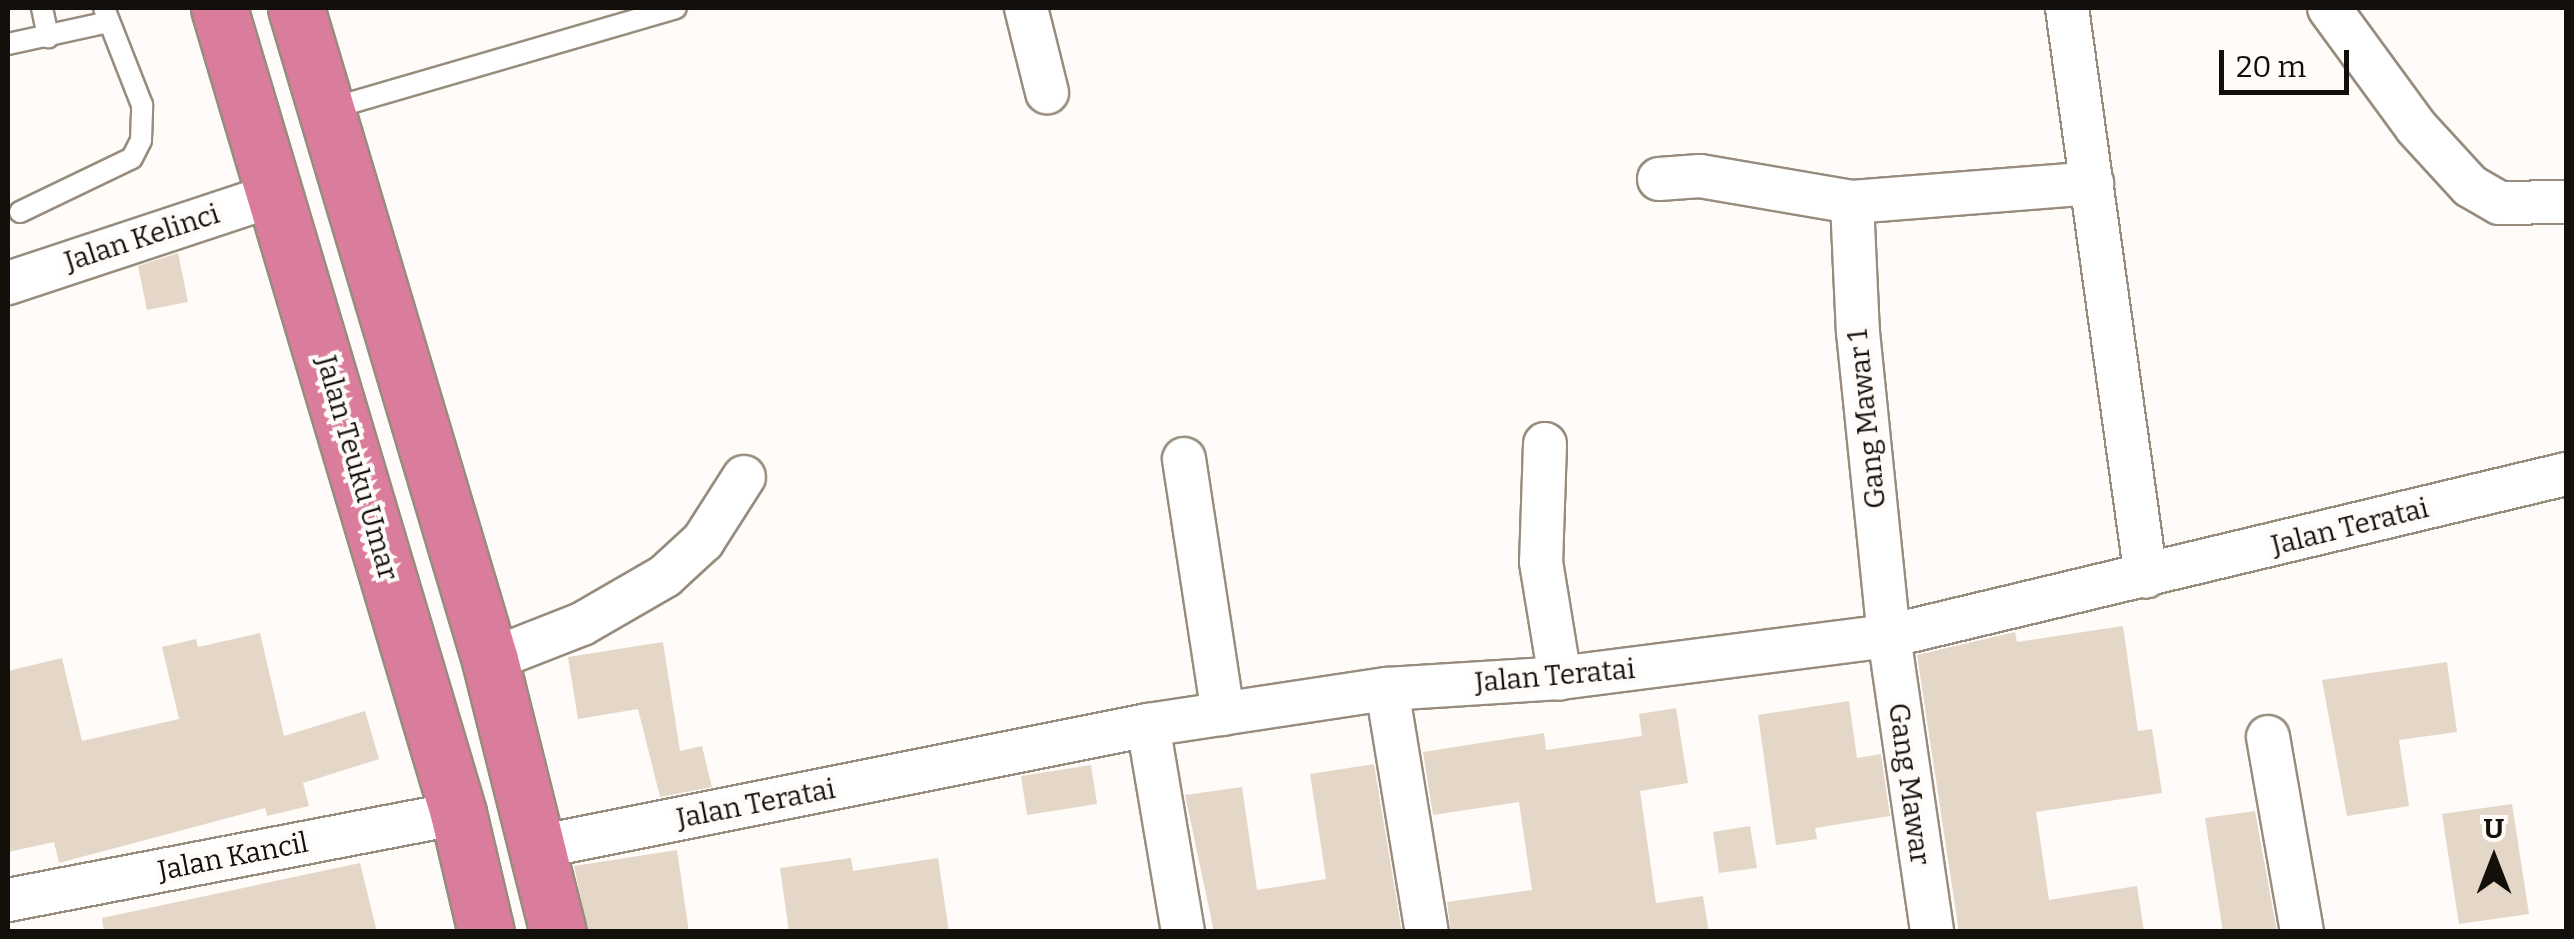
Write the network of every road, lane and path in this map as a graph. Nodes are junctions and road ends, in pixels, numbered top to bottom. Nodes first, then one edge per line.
1 (42, 8) edge
2 (219, 8) edge
3 (296, 8) edge
4 (676, 8) edge
5 (1026, 8) edge
6 (2068, 8) edge
7 (2329, 8) edge
8 (106, 14) edge
9 (48, 38) junction
10 (8, 44) edge
11 (1048, 92) dead end
12 (329, 109) junction
13 (1659, 178) dead end
14 (2092, 183) junction
15 (278, 194) junction
16 (1852, 202) junction
17 (2566, 202) edge
18 (20, 212) dead end
19 (8, 283) edge
20 (1545, 444) dead end
21 (1184, 459) dead end
22 (2566, 474) edge
23 (744, 477) dead end
24 (2146, 577) junction
25 (1889, 636) junction
26 (490, 660) junction
27 (1560, 678) junction
28 (1387, 689) junction
29 (1224, 714) junction
30 (1148, 725) junction
31 (2268, 736) dead end
32 (458, 813) junction
33 (538, 848) junction
34 (8, 900) edge
35 (486, 932) edge
36 (558, 932) edge
37 (1183, 932) edge
38 (1427, 932) edge
39 (1932, 932) edge
40 (2302, 932) edge

1 - 9 lane
2 - 15 highway, Jalan Teuku Umar
3 - 12 highway
4 - 12 lane
5 - 11 street
6 - 14 street
7 - 17 street
8 - 9 lane
8 - 18 lane
9 - 10 lane
12 - 26 highway
13 - 16 street
14 - 16 street
14 - 24 street
15 - 19 street, Jalan Kelinci
15 - 32 highway, Jalan Teuku Umar
16 - 25 street, Gang Mawar 1
20 - 27 street
21 - 29 street
22 - 24 street, Jalan Teratai
23 - 26 street
24 - 25 street, Jalan Teratai
25 - 27 street, Jalan Teratai
25 - 39 street, Gang Mawar
26 - 33 highway
27 - 28 street, Jalan Teratai
28 - 29 street, Jalan Teratai
28 - 38 street
29 - 30 street, Jalan Teratai
30 - 33 street, Jalan Teratai
30 - 37 street
31 - 40 street
32 - 34 street, Jalan Kancil
32 - 35 highway, Jalan Teuku Umar
33 - 36 highway

